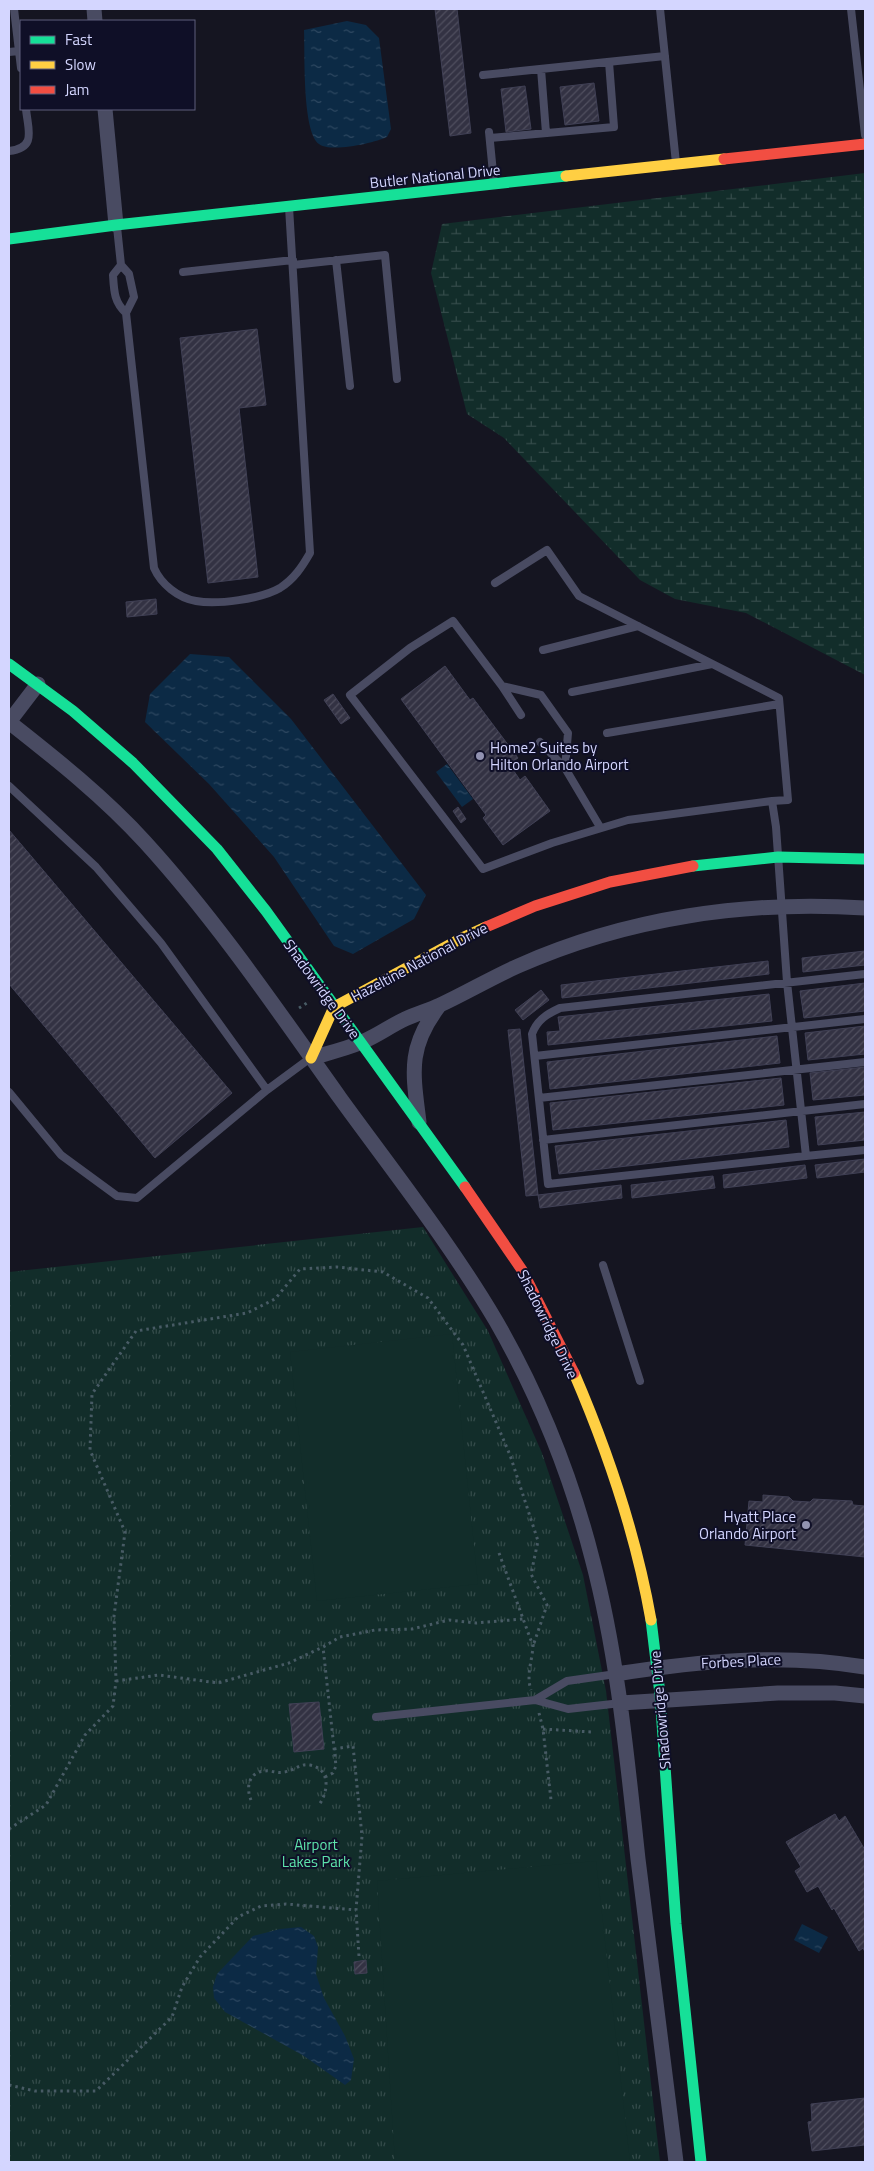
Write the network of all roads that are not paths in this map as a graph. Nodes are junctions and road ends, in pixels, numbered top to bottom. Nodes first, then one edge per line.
1 (14, 9) edge
2 (660, 9) edge
3 (851, 9) edge
4 (865, 50) edge
5 (19, 51) junction
6 (856, 51) junction
7 (9, 52) edge
8 (665, 56) junction
9 (20, 60) edge
10 (608, 62) junction
11 (541, 69) junction
12 (483, 75) dead end
13 (26, 110) edge
14 (105, 110) edge
15 (546, 133) junction
16 (865, 135) edge
17 (865, 144) edge
18 (9, 151) edge
19 (676, 165) junction
20 (494, 185) junction
21 (289, 207) junction
22 (116, 225) junction
23 (9, 239) edge
24 (336, 260) junction
25 (293, 263) junction
26 (121, 265) junction
27 (183, 272) dead end
28 (126, 313) junction
29 (397, 379) dead end
30 (350, 386) dead end
31 (495, 583) dead end
32 (638, 626) junction
33 (543, 650) dead end
34 (9, 664) edge
35 (712, 664) junction
36 (38, 684) junction
37 (502, 686) junction
38 (572, 692) dead end
39 (779, 704) junction
40 (521, 715) dead end
41 (9, 723) edge
42 (606, 733) dead end
43 (540, 742) dead end
44 (565, 768) junction
45 (9, 786) edge
46 (772, 801) junction
47 (600, 827) junction
48 (778, 857) junction
49 (865, 859) edge
50 (782, 906) junction
51 (865, 908) edge
52 (865, 974) edge
53 (787, 982) junction
54 (334, 1006) junction
55 (439, 1006) junction
56 (865, 1019) edge
57 (792, 1027) junction
58 (361, 1043) junction
59 (535, 1056) junction
60 (311, 1058) junction
61 (865, 1062) edge
62 (796, 1070) junction
63 (268, 1090) junction
64 (9, 1092) edge
65 (539, 1098) junction
66 (865, 1104) edge
67 (801, 1111) junction
68 (419, 1124) junction
69 (543, 1140) junction
70 (865, 1150) edge
71 (806, 1156) junction
72 (602, 1265) dead end
73 (640, 1380) dead end
74 (865, 1667) edge
75 (658, 1668) junction
76 (616, 1674) junction
77 (865, 1696) edge
78 (535, 1700) junction
79 (662, 1702) junction
80 (621, 1703) junction
81 (376, 1717) dead end
82 (676, 2162) edge
83 (701, 2162) edge

1 - 5 lane
2 - 8 lane
3 - 6 lane
4 - 6 lane
5 - 7 lane
5 - 9 lane
6 - 16 lane
8 - 10 lane
8 - 19 lane
10 - 11 lane
10 - 15 lane
11 - 12 lane
11 - 15 lane
13 - 18 lane
14 - 22 street
15 - 20 lane
17 - 19 street, Butler National Drive
19 - 20 street, Butler National Drive
20 - 21 street, Butler National Drive
21 - 22 street, Butler National Drive
21 - 25 lane
22 - 23 street, Butler National Drive
22 - 26 lane
24 - 25 lane
24 - 29 lane
24 - 30 lane
25 - 27 lane
25 - 28 lane
26 - 28 lane
26 - 28 lane
31 - 32 lane
32 - 33 lane
32 - 35 lane
34 - 36 street, Shadowridge Drive
35 - 38 lane
35 - 39 lane
36 - 41 street
36 - 54 street, Shadowridge Drive
37 - 40 lane
37 - 44 lane
37 - 47 lane
39 - 42 lane
39 - 46 lane
41 - 60 street
43 - 44 lane
44 - 47 lane
45 - 63 lane
46 - 47 lane
46 - 48 lane
48 - 49 street, Hazeltine National Drive
48 - 50 lane
48 - 54 street, Hazeltine National Drive
50 - 51 street
50 - 53 lane
50 - 55 street
52 - 53 lane
53 - 57 lane
53 - 59 lane
54 - 58 street, Shadowridge Drive
54 - 60 street, Hazeltine National Drive
55 - 58 street
55 - 68 street
56 - 57 lane
57 - 59 lane
57 - 62 lane
58 - 60 street
58 - 68 street, Shadowridge Drive
59 - 65 lane
60 - 63 lane
60 - 76 street
61 - 62 lane
62 - 65 lane
62 - 67 lane
63 - 64 lane
65 - 69 lane
66 - 67 lane
67 - 69 lane
67 - 71 lane
68 - 75 street, Shadowridge Drive
69 - 71 lane
70 - 71 lane
72 - 73 lane
74 - 75 street, Forbes Place
75 - 76 street, Forbes Place
75 - 79 street, Shadowridge Drive
76 - 78 lane
76 - 80 street
77 - 79 street
78 - 80 lane
78 - 81 lane
79 - 80 street
79 - 83 street, Shadowridge Drive
80 - 82 street

